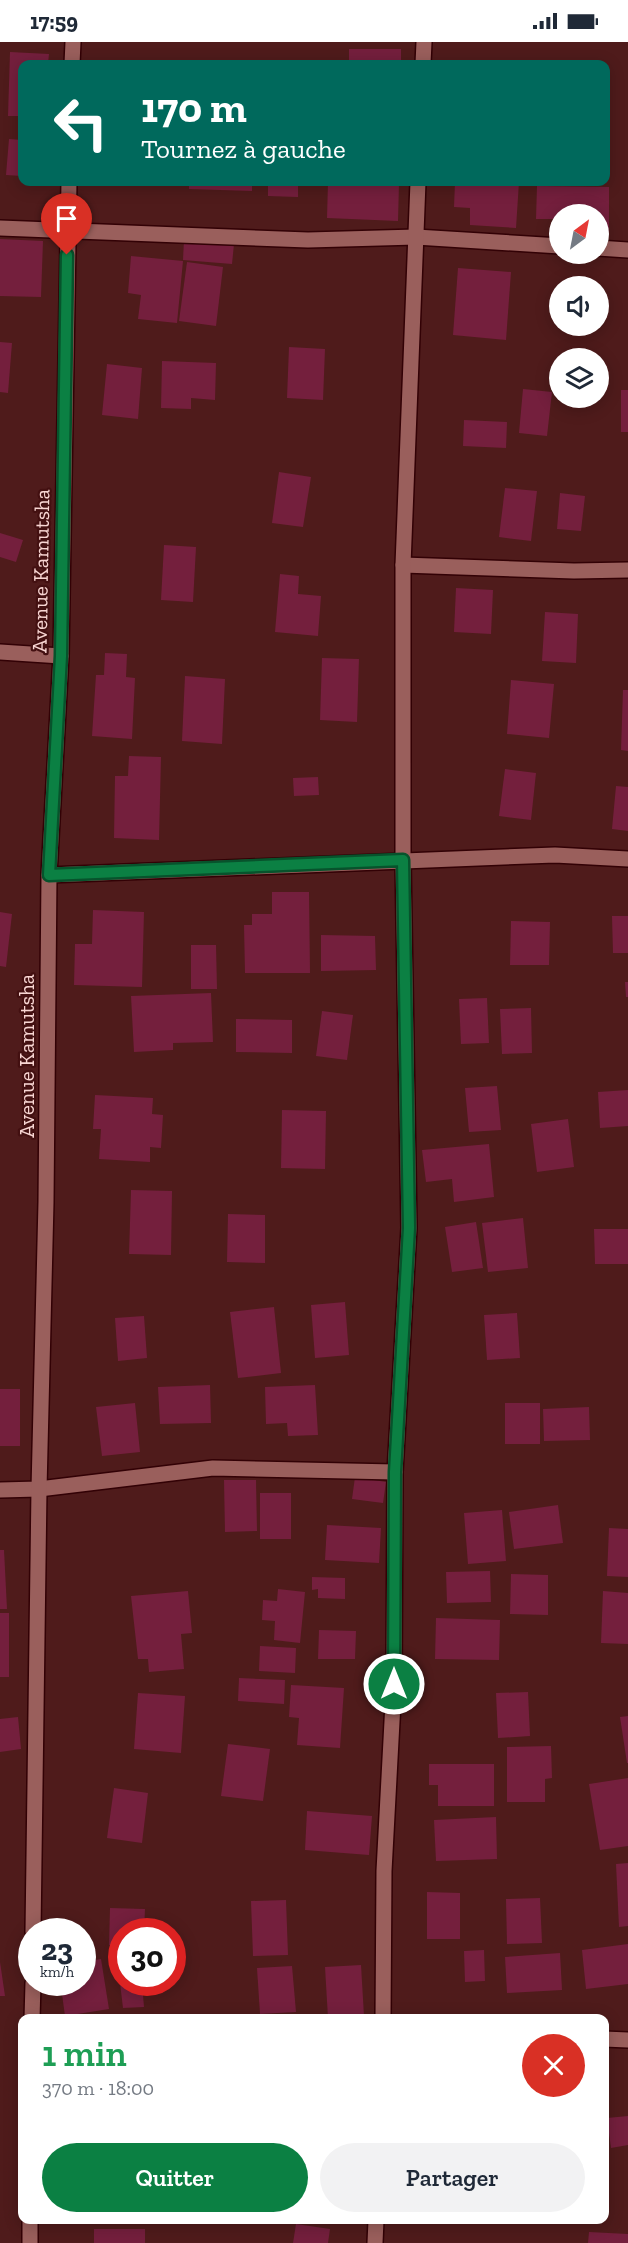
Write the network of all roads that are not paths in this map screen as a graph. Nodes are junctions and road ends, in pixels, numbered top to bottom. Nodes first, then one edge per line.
1 (73, 42) edge
2 (424, 42) edge
3 (72, 60) edge
4 (423, 60) edge
5 (69, 186) edge
6 (418, 186) edge
7 (0, 228) edge
8 (67, 231) junction
9 (416, 237) junction
10 (549, 245) edge
11 (609, 249) edge
12 (628, 250) edge
13 (403, 565) junction
14 (628, 570) edge
15 (0, 652) edge
16 (61, 656) junction
17 (628, 859) edge
18 (403, 860) junction
19 (49, 875) junction
20 (395, 1472) junction
21 (39, 1489) junction
22 (0, 1490) edge
23 (33, 1918) edge
24 (33, 1996) edge
25 (32, 2014) edge
26 (383, 2014) edge
27 (609, 2039) edge
28 (628, 2040) edge
29 (30, 2224) edge
30 (376, 2224) edge
31 (30, 2243) edge
32 (375, 2243) edge

1 - 3 street
2 - 4 street
5 - 8 street, Avenue Kamutsha
6 - 9 street
7 - 8 street
8 - 9 street
8 - 16 street, Avenue Kamutsha
9 - 10 street
9 - 13 street
11 - 12 street
13 - 14 street
13 - 18 street
15 - 16 street
16 - 19 street, Avenue Kamutsha
17 - 18 street
18 - 19 street
18 - 20 street
19 - 21 street, Avenue Kamutsha
20 - 21 street
20 - 26 street
21 - 22 street
21 - 23 street, Avenue Kamutsha
24 - 25 street
27 - 28 street
29 - 31 street
30 - 32 street

